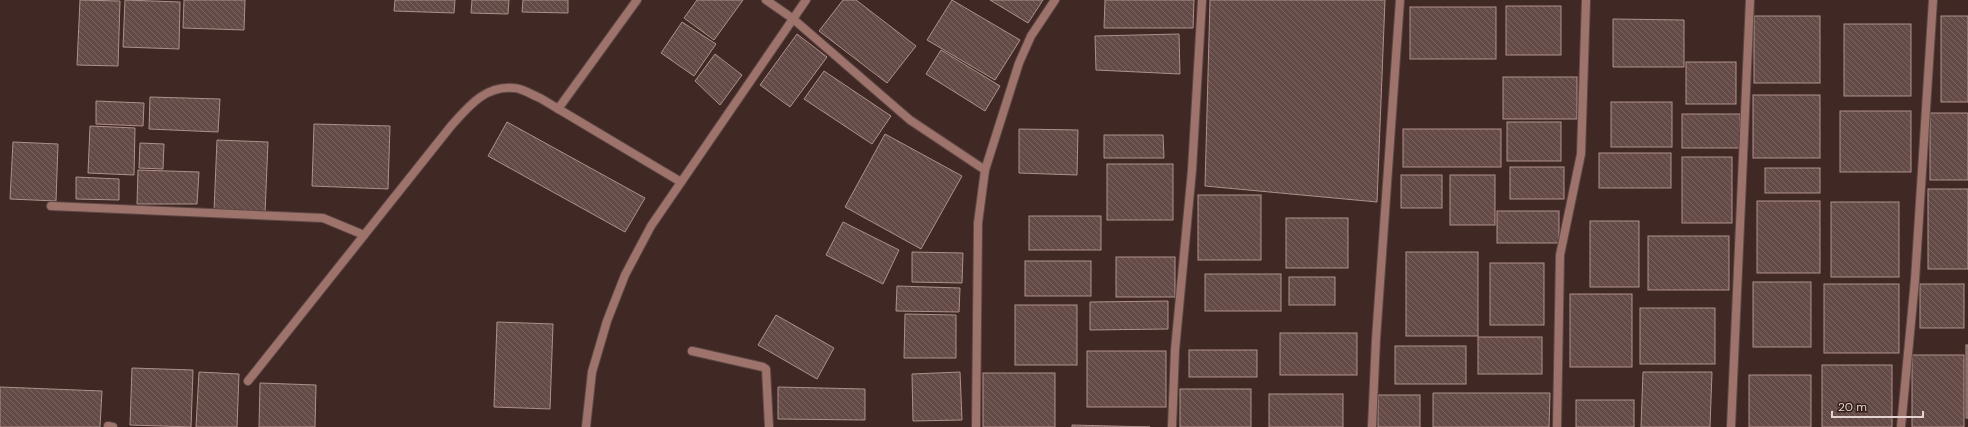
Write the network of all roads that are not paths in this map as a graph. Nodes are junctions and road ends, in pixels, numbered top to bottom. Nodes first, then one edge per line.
1 (637, 0) edge
2 (766, 0) edge
3 (806, 0) edge
4 (1055, 0) edge
5 (1202, 0) edge
6 (1400, 0) edge
7 (1586, 0) edge
8 (1750, 0) edge
9 (1933, 0) edge
10 (792, 18) junction
11 (558, 109) junction
12 (985, 170) junction
13 (681, 182) junction
14 (50, 206) dead end
15 (364, 235) junction
16 (692, 352) dead end
17 (248, 381) dead end
18 (586, 427) edge
19 (769, 427) edge
20 (976, 427) edge
21 (1172, 427) edge
22 (1372, 427) edge
23 (1557, 427) edge
24 (1731, 427) edge
25 (1902, 427) edge

1 - 11 street
2 - 10 street
3 - 10 street
4 - 12 street
5 - 21 street
6 - 22 street
7 - 23 street
8 - 24 street
9 - 25 street
10 - 12 street
10 - 13 street
11 - 13 street
11 - 15 street
12 - 20 street
13 - 18 street
14 - 15 street
15 - 17 street
16 - 19 street

